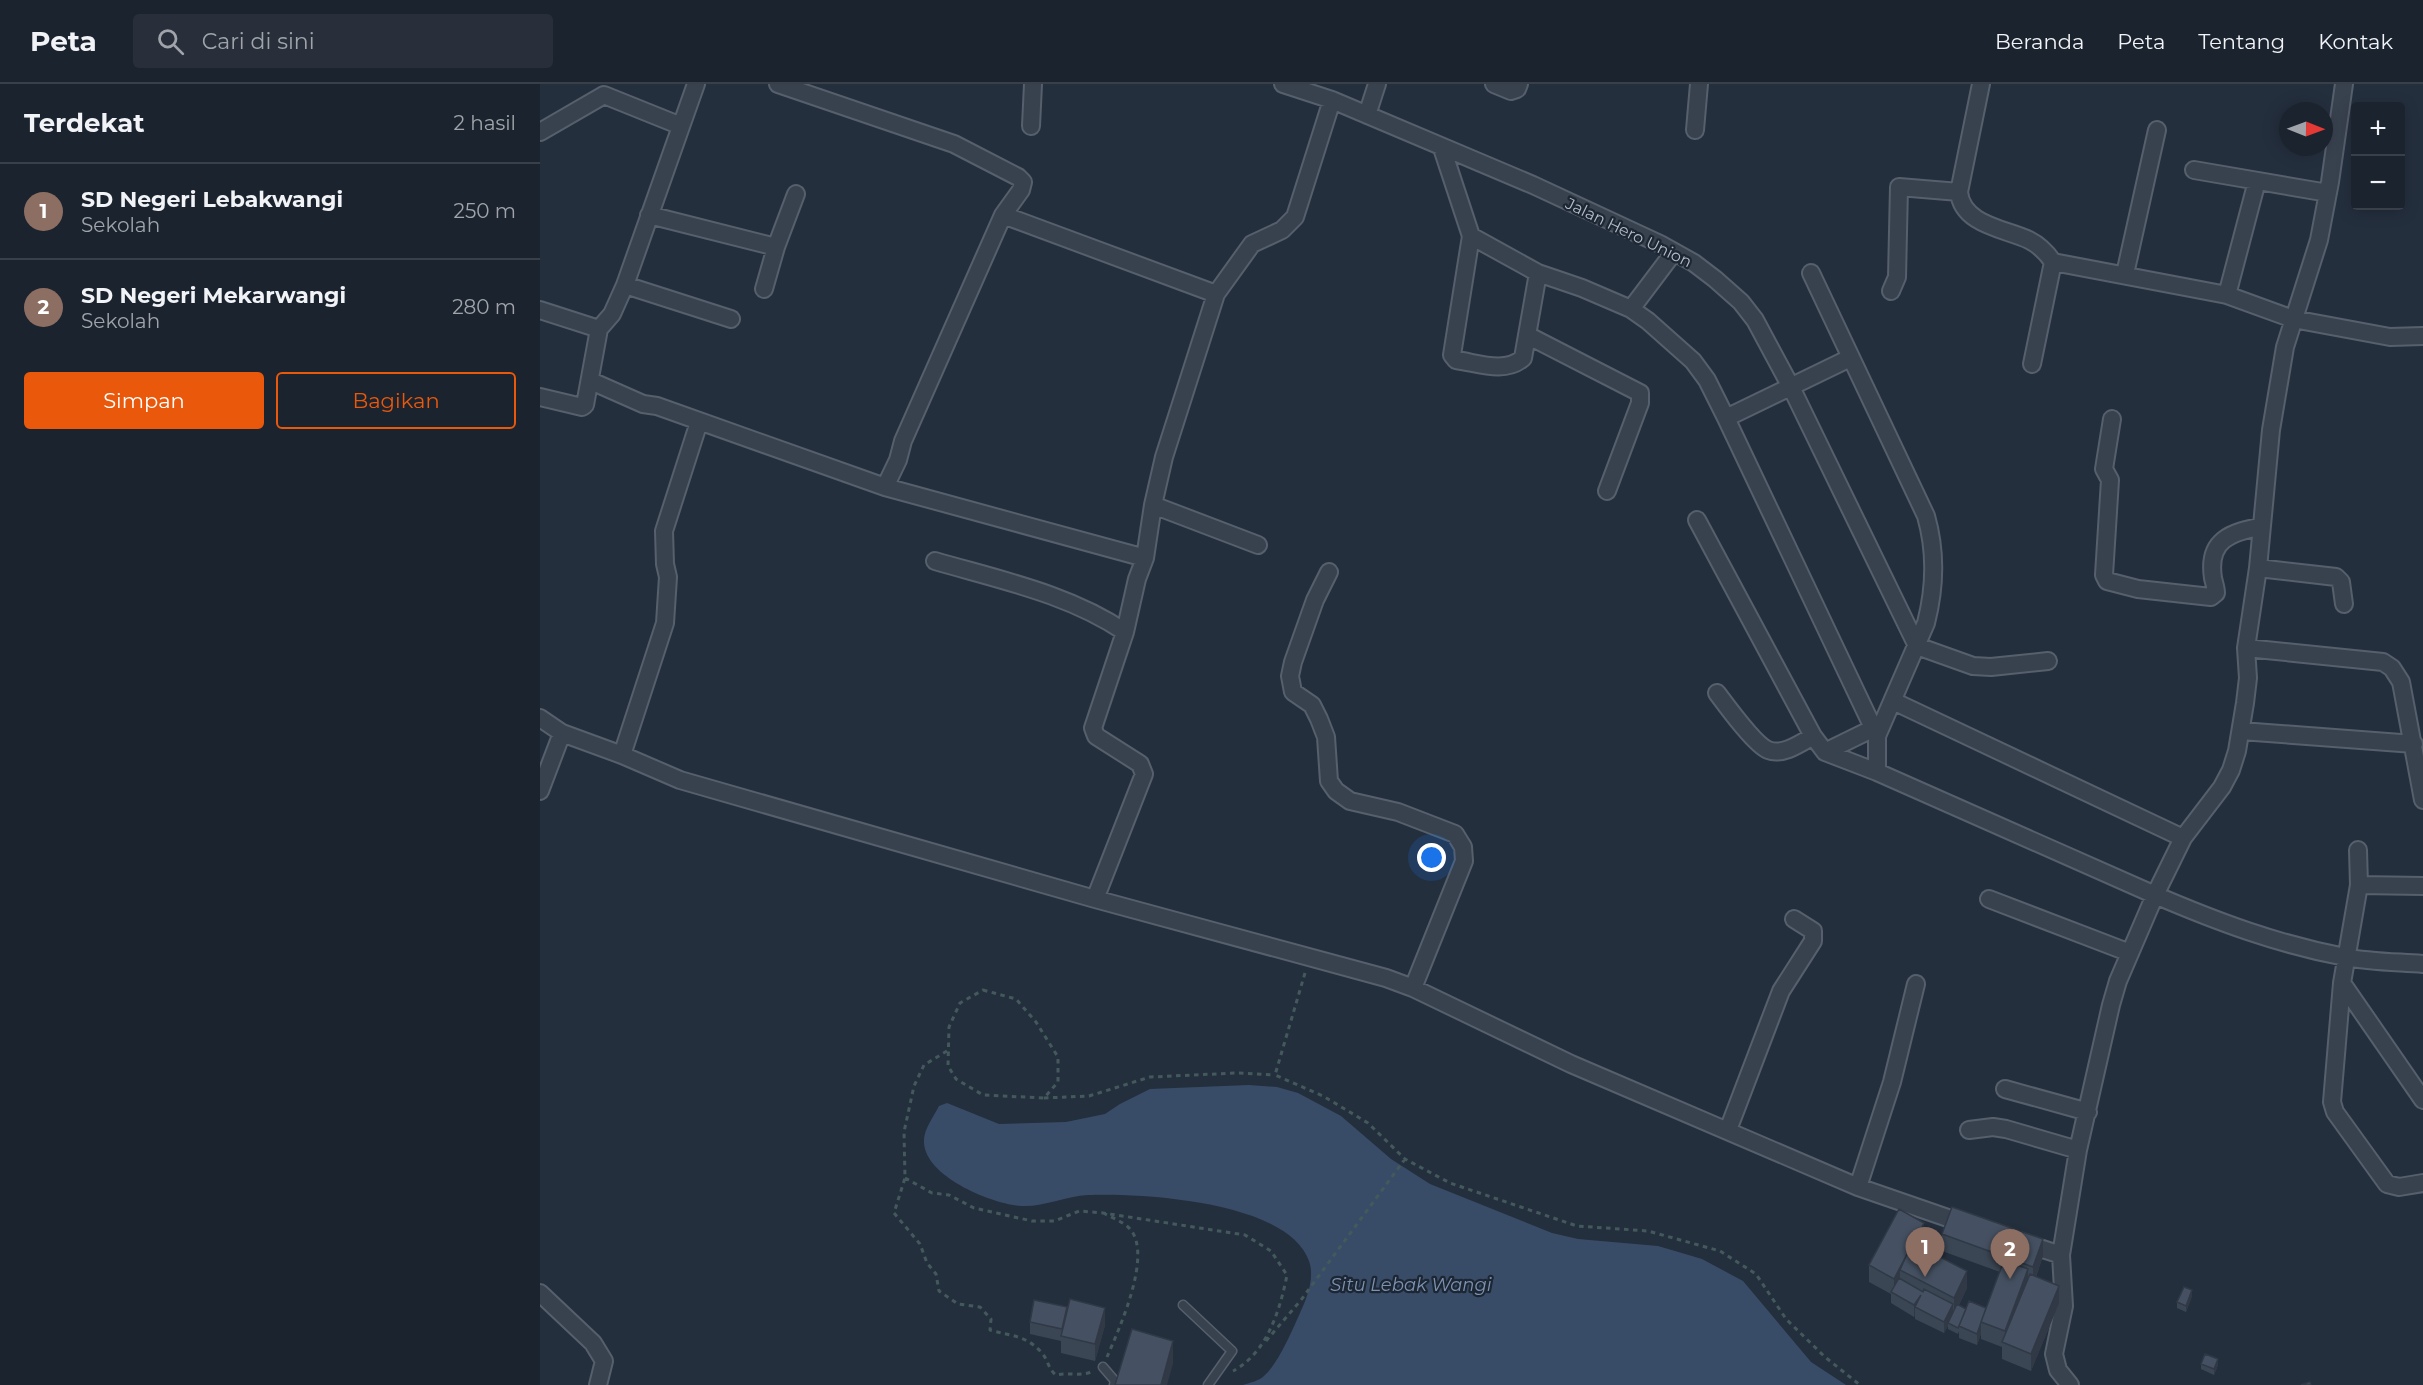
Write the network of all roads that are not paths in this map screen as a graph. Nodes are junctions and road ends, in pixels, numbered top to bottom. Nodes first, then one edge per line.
1 (696, 84) edge
2 (778, 84) edge
3 (1033, 84) edge
4 (1283, 84) edge
5 (1377, 84) edge
6 (1494, 84) edge
7 (1519, 84) edge
8 (1699, 84) edge
9 (1981, 84) edge
10 (2344, 84) edge
11 (1332, 99) junction
12 (1367, 115) junction
13 (681, 126) junction
14 (1031, 126) dead end
15 (1695, 130) dead end
16 (2157, 130) dead end
17 (540, 132) edge
18 (1442, 148) junction
19 (2194, 170) dead end
20 (2257, 182) junction
21 (1959, 192) junction
22 (2328, 193) junction
23 (796, 194) dead end
24 (649, 215) junction
25 (1003, 215) junction
26 (1470, 236) junction
27 (777, 247) junction
28 (1674, 252) junction
29 (2053, 262) junction
30 (1538, 273) junction
31 (1811, 273) dead end
32 (2125, 274) junction
33 (625, 285) junction
34 (764, 289) dead end
35 (1891, 291) dead end
36 (1216, 294) junction
37 (2227, 296) junction
38 (1631, 309) junction
39 (540, 310) edge
40 (731, 319) dead end
41 (2293, 319) junction
42 (599, 329) junction
43 (1527, 335) junction
44 (2423, 336) edge
45 (1850, 358) junction
46 (2032, 364) dead end
47 (591, 381) junction
48 (1791, 387) junction
49 (540, 397) edge
50 (1726, 418) junction
51 (2112, 419) dead end
52 (699, 422) junction
53 (885, 487) junction
54 (1607, 491) dead end
55 (1153, 505) junction
56 (1696, 520) dead end
57 (2262, 526) junction
58 (1258, 545) dead end
59 (1145, 558) junction
60 (935, 561) dead end
61 (2258, 568) junction
62 (1329, 572) dead end
63 (2344, 604) dead end
64 (1125, 632) junction
65 (1917, 646) junction
66 (2246, 648) junction
67 (2048, 661) dead end
68 (1717, 693) dead end
69 (1893, 700) junction
70 (540, 718) edge
71 (2241, 731) junction
72 (1876, 732) junction
73 (562, 733) junction
74 (1813, 736) junction
75 (2414, 744) junction
76 (1825, 752) junction
77 (622, 755) junction
78 (1877, 772) junction
79 (540, 791) edge
80 (2423, 800) edge
81 (2183, 838) junction
82 (2358, 850) dead end
83 (2359, 885) junction
84 (2423, 886) edge
85 (2155, 895) junction
86 (1989, 898) dead end
87 (1095, 899) junction
88 (1794, 919) dead end
89 (2130, 953) junction
90 (2346, 957) junction
91 (2423, 964) edge
92 (2342, 983) junction
93 (1916, 984) dead end
94 (1413, 988) junction
95 (2005, 1089) dead end
96 (2423, 1100) edge
97 (2088, 1112) junction
98 (1728, 1130) junction
99 (1969, 1130) dead end
100 (2078, 1150) junction
101 (2423, 1183) edge
102 (1858, 1186) junction
103 (1988, 1232) edge
104 (2009, 1238) edge
105 (2061, 1255) junction
106 (540, 1293) edge
107 (1183, 1305) dead end
108 (1103, 1366) road end
109 (598, 1385) edge
110 (1114, 1385) edge
111 (1208, 1385) edge
112 (2070, 1385) edge

1 - 13 street
2 - 25 street
3 - 14 street
4 - 11 street, Jalan Hero Union
5 - 12 street
6 - 7 street
8 - 15 street
9 - 21 street
10 - 22 street
11 - 12 street, Jalan Hero Union
11 - 36 street
12 - 18 street, Jalan Hero Union
13 - 17 street
13 - 24 street
16 - 32 street
18 - 26 street
18 - 28 street, Jalan Hero Union
19 - 20 street
20 - 22 street
20 - 37 street
21 - 29 street
21 - 35 street
22 - 41 street
23 - 27 street
24 - 27 street
24 - 33 street
25 - 36 street
25 - 53 street
26 - 30 street
26 - 43 street
27 - 34 street
28 - 38 street
28 - 48 street, Jalan Hero Union
29 - 32 street
29 - 46 street
30 - 38 street
30 - 43 street
31 - 45 street
32 - 37 street
33 - 40 street
33 - 42 street
36 - 55 street
37 - 41 street
38 - 50 street
39 - 42 street
41 - 44 street
41 - 57 street
42 - 47 street
43 - 54 street
45 - 48 street
45 - 65 street
47 - 49 street
47 - 52 street
48 - 50 street
48 - 65 street, Jalan Hero Union
50 - 72 street
51 - 57 street
52 - 53 street
52 - 77 street
53 - 59 street
55 - 58 street
55 - 59 street
56 - 74 street
57 - 61 street
59 - 64 street
60 - 64 street
61 - 63 street
61 - 66 street
62 - 94 street
64 - 87 street
65 - 67 street
65 - 69 street
66 - 71 street
66 - 75 street
68 - 74 street
69 - 72 street
69 - 81 street
70 - 73 street
71 - 75 street
71 - 81 street
72 - 76 street
72 - 78 street
73 - 77 street
73 - 79 street
74 - 76 street
75 - 80 street
76 - 78 street
77 - 87 street
78 - 85 street
81 - 85 street
82 - 83 street
83 - 84 street
83 - 90 street
85 - 89 street
85 - 90 street
86 - 89 street
87 - 94 street
88 - 98 street
89 - 97 street
90 - 91 street
90 - 92 street
92 - 96 street
92 - 101 street
93 - 102 street
94 - 98 street
95 - 97 street
97 - 100 street
98 - 102 street
99 - 100 street
100 - 105 street
102 - 103 street
104 - 105 street
105 - 112 street
106 - 109 street
107 - 111 lane
108 - 110 lane

